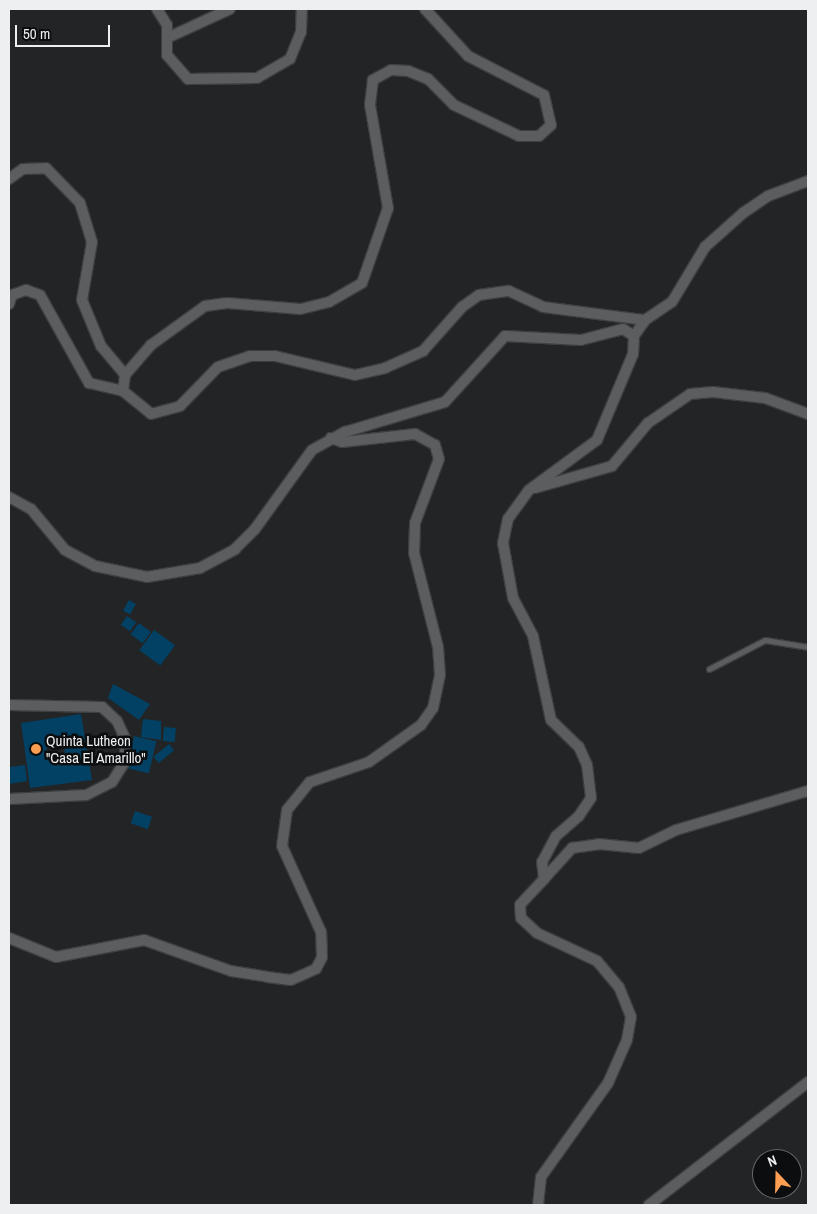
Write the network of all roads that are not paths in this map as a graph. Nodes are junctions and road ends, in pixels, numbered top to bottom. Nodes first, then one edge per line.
1 (157, 9) edge
2 (230, 9) edge
3 (302, 9) edge
4 (425, 9) edge
5 (167, 38) junction
6 (9, 178) edge
7 (808, 181) edge
8 (9, 304) edge
9 (645, 320) junction
10 (634, 336) junction
11 (124, 375) junction
12 (123, 391) junction
13 (808, 414) edge
14 (331, 438) junction
15 (529, 490) junction
16 (9, 497) edge
17 (808, 647) edge
18 (709, 669) dead end
19 (9, 705) edge
20 (808, 791) edge
21 (9, 799) edge
22 (544, 878) junction
23 (9, 938) edge
24 (808, 1082) edge
25 (538, 1205) edge
26 (649, 1205) edge

1 - 5 street
2 - 5 street
3 - 5 street
4 - 11 street
6 - 11 street
7 - 9 street
8 - 12 street
9 - 10 street
9 - 12 street
10 - 14 street
10 - 15 street
11 - 12 street
13 - 15 street
14 - 16 street
14 - 23 street
15 - 22 street
17 - 18 lane
19 - 21 street
20 - 22 street
22 - 25 street
24 - 26 street

